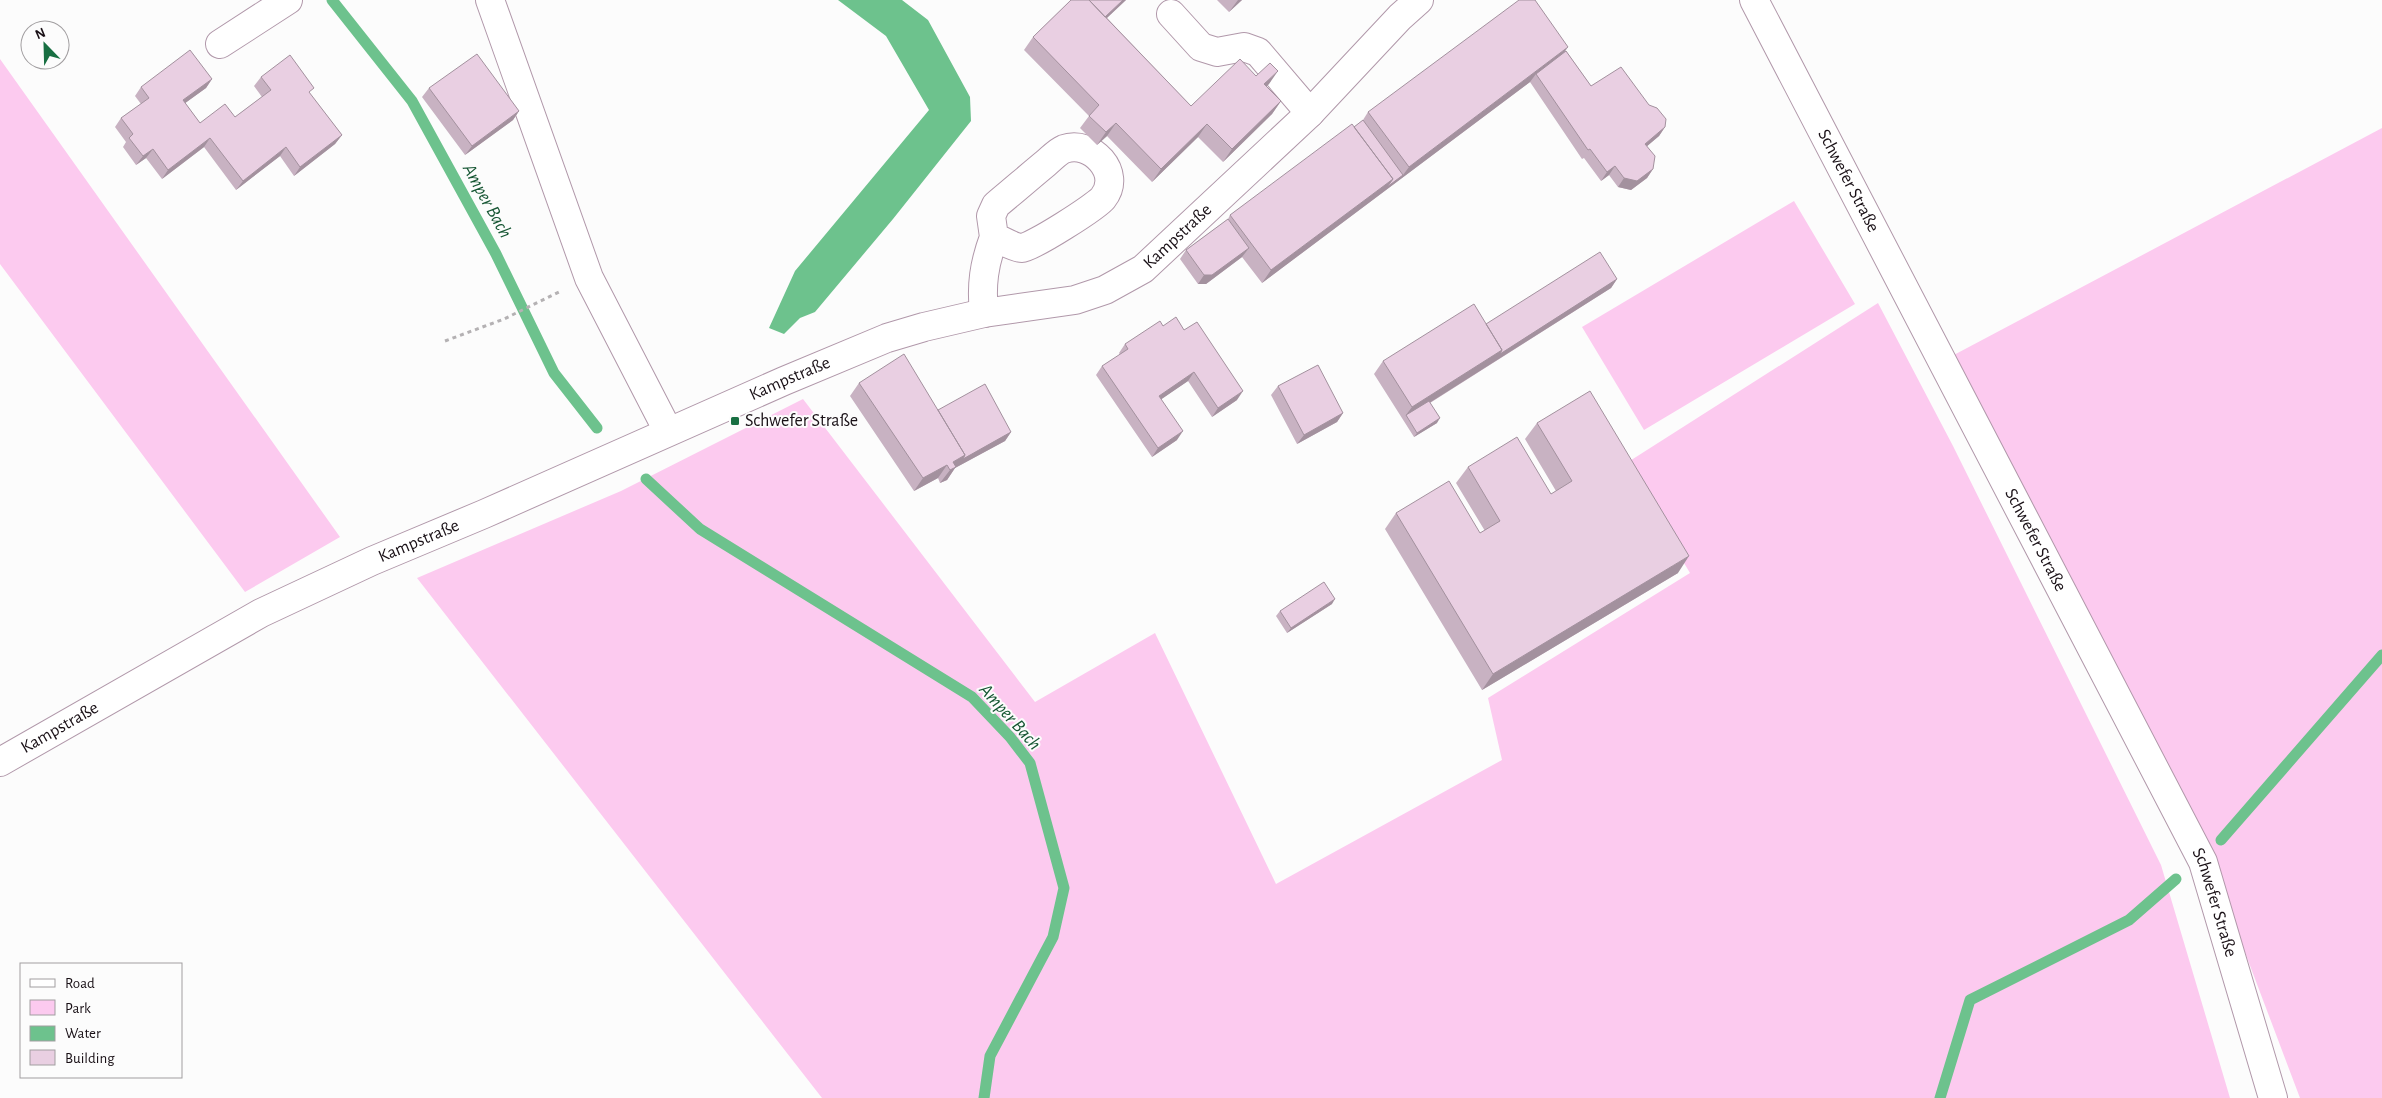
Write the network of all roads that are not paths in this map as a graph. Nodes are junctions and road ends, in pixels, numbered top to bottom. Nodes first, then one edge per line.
1 (288, 0) edge
2 (490, 0) edge
3 (1420, 0) edge
4 (1754, 0) edge
5 (1171, 14) dead end
6 (220, 44) dead end
7 (1310, 113) junction
8 (994, 237) dead end
9 (984, 313) junction
10 (668, 432) junction
11 (0, 762) edge
12 (2273, 1098) edge

1 - 6 street
2 - 10 street
3 - 7 street, Kampstraße
4 - 12 street, Schwefer Straße
5 - 7 street
7 - 9 street, Kampstraße
8 - 9 street
9 - 10 street, Kampstraße
10 - 11 street, Kampstraße

